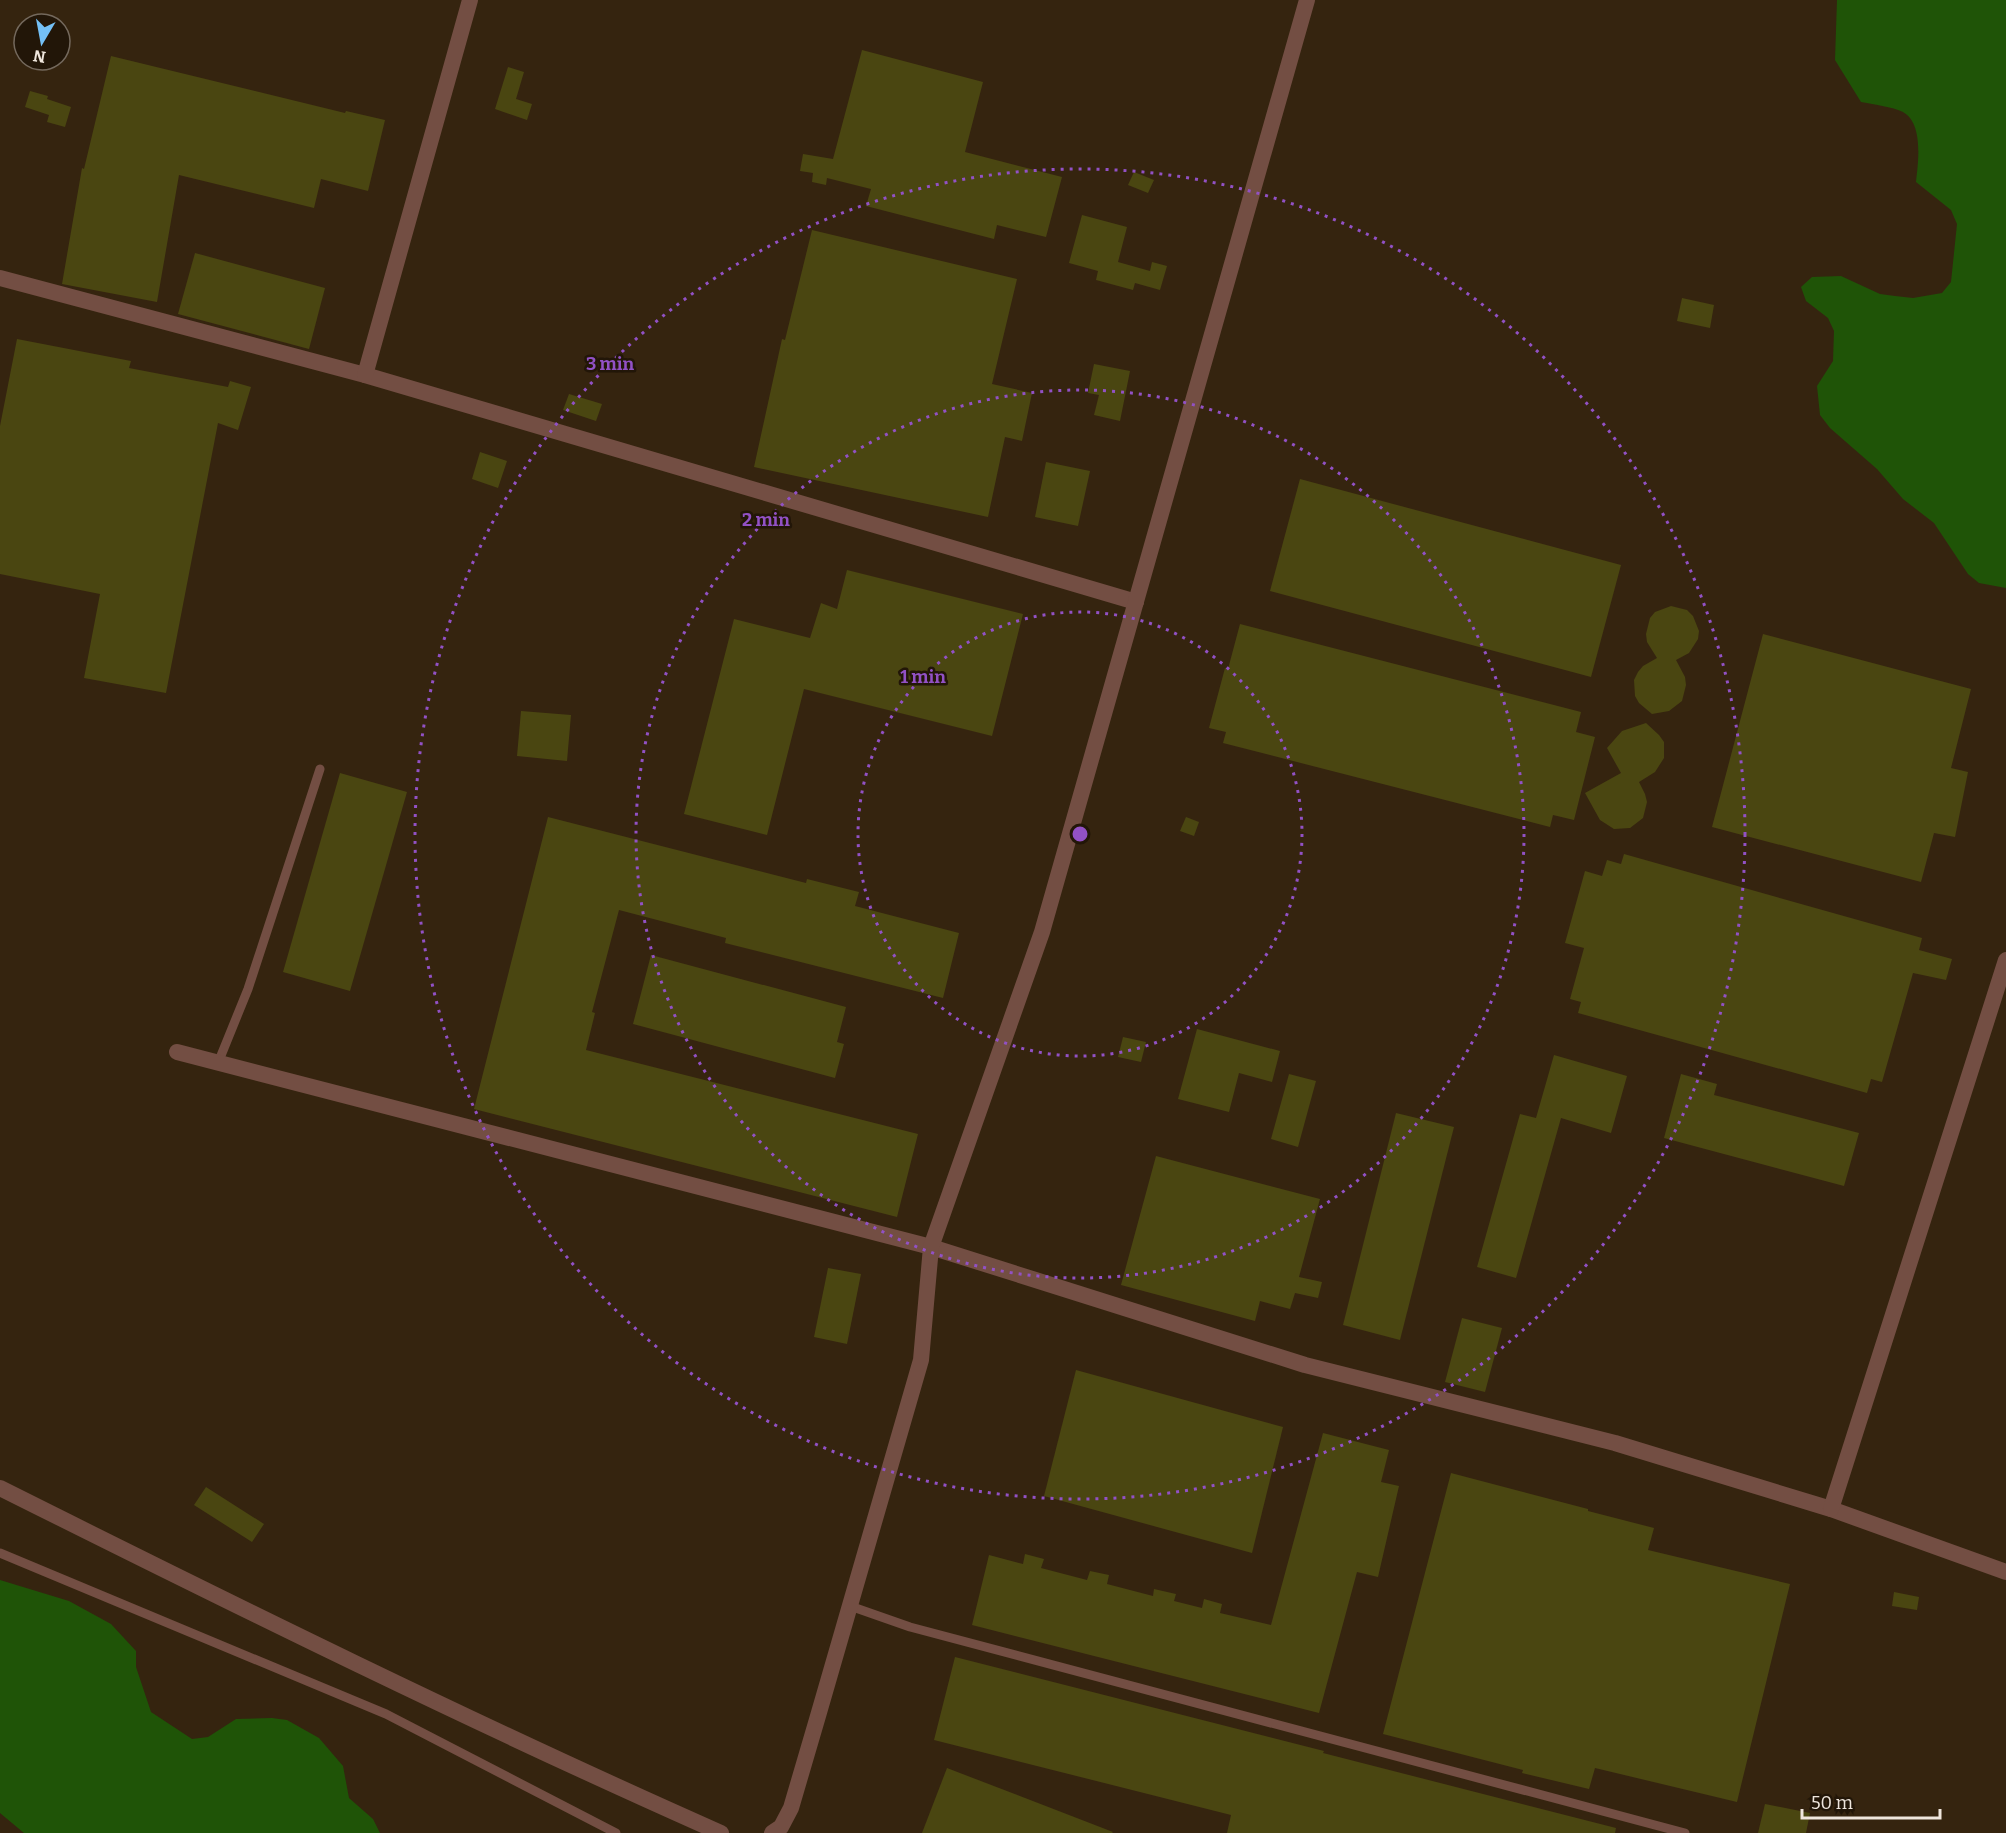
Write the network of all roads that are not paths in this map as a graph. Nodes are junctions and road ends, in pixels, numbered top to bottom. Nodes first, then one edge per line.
1 (470, 0) edge
2 (1307, 0) edge
3 (0, 278) edge
4 (365, 375) junction
5 (1136, 602) junction
6 (320, 769) dead end
7 (2006, 960) edge
8 (177, 1052) dead end
9 (218, 1063) junction
10 (931, 1247) junction
11 (0, 1488) edge
12 (1831, 1509) junction
13 (0, 1553) edge
14 (2006, 1572) edge
15 (850, 1606) junction
16 (616, 1833) edge
17 (721, 1833) edge
18 (772, 1833) edge
19 (1685, 1833) edge

1 - 4 street
2 - 5 street
3 - 4 street
4 - 5 street
5 - 10 street
6 - 9 lane
7 - 12 street
8 - 9 street
9 - 10 street
10 - 12 street
10 - 15 street
11 - 17 street
12 - 14 street
13 - 16 lane
15 - 18 street
15 - 19 lane

